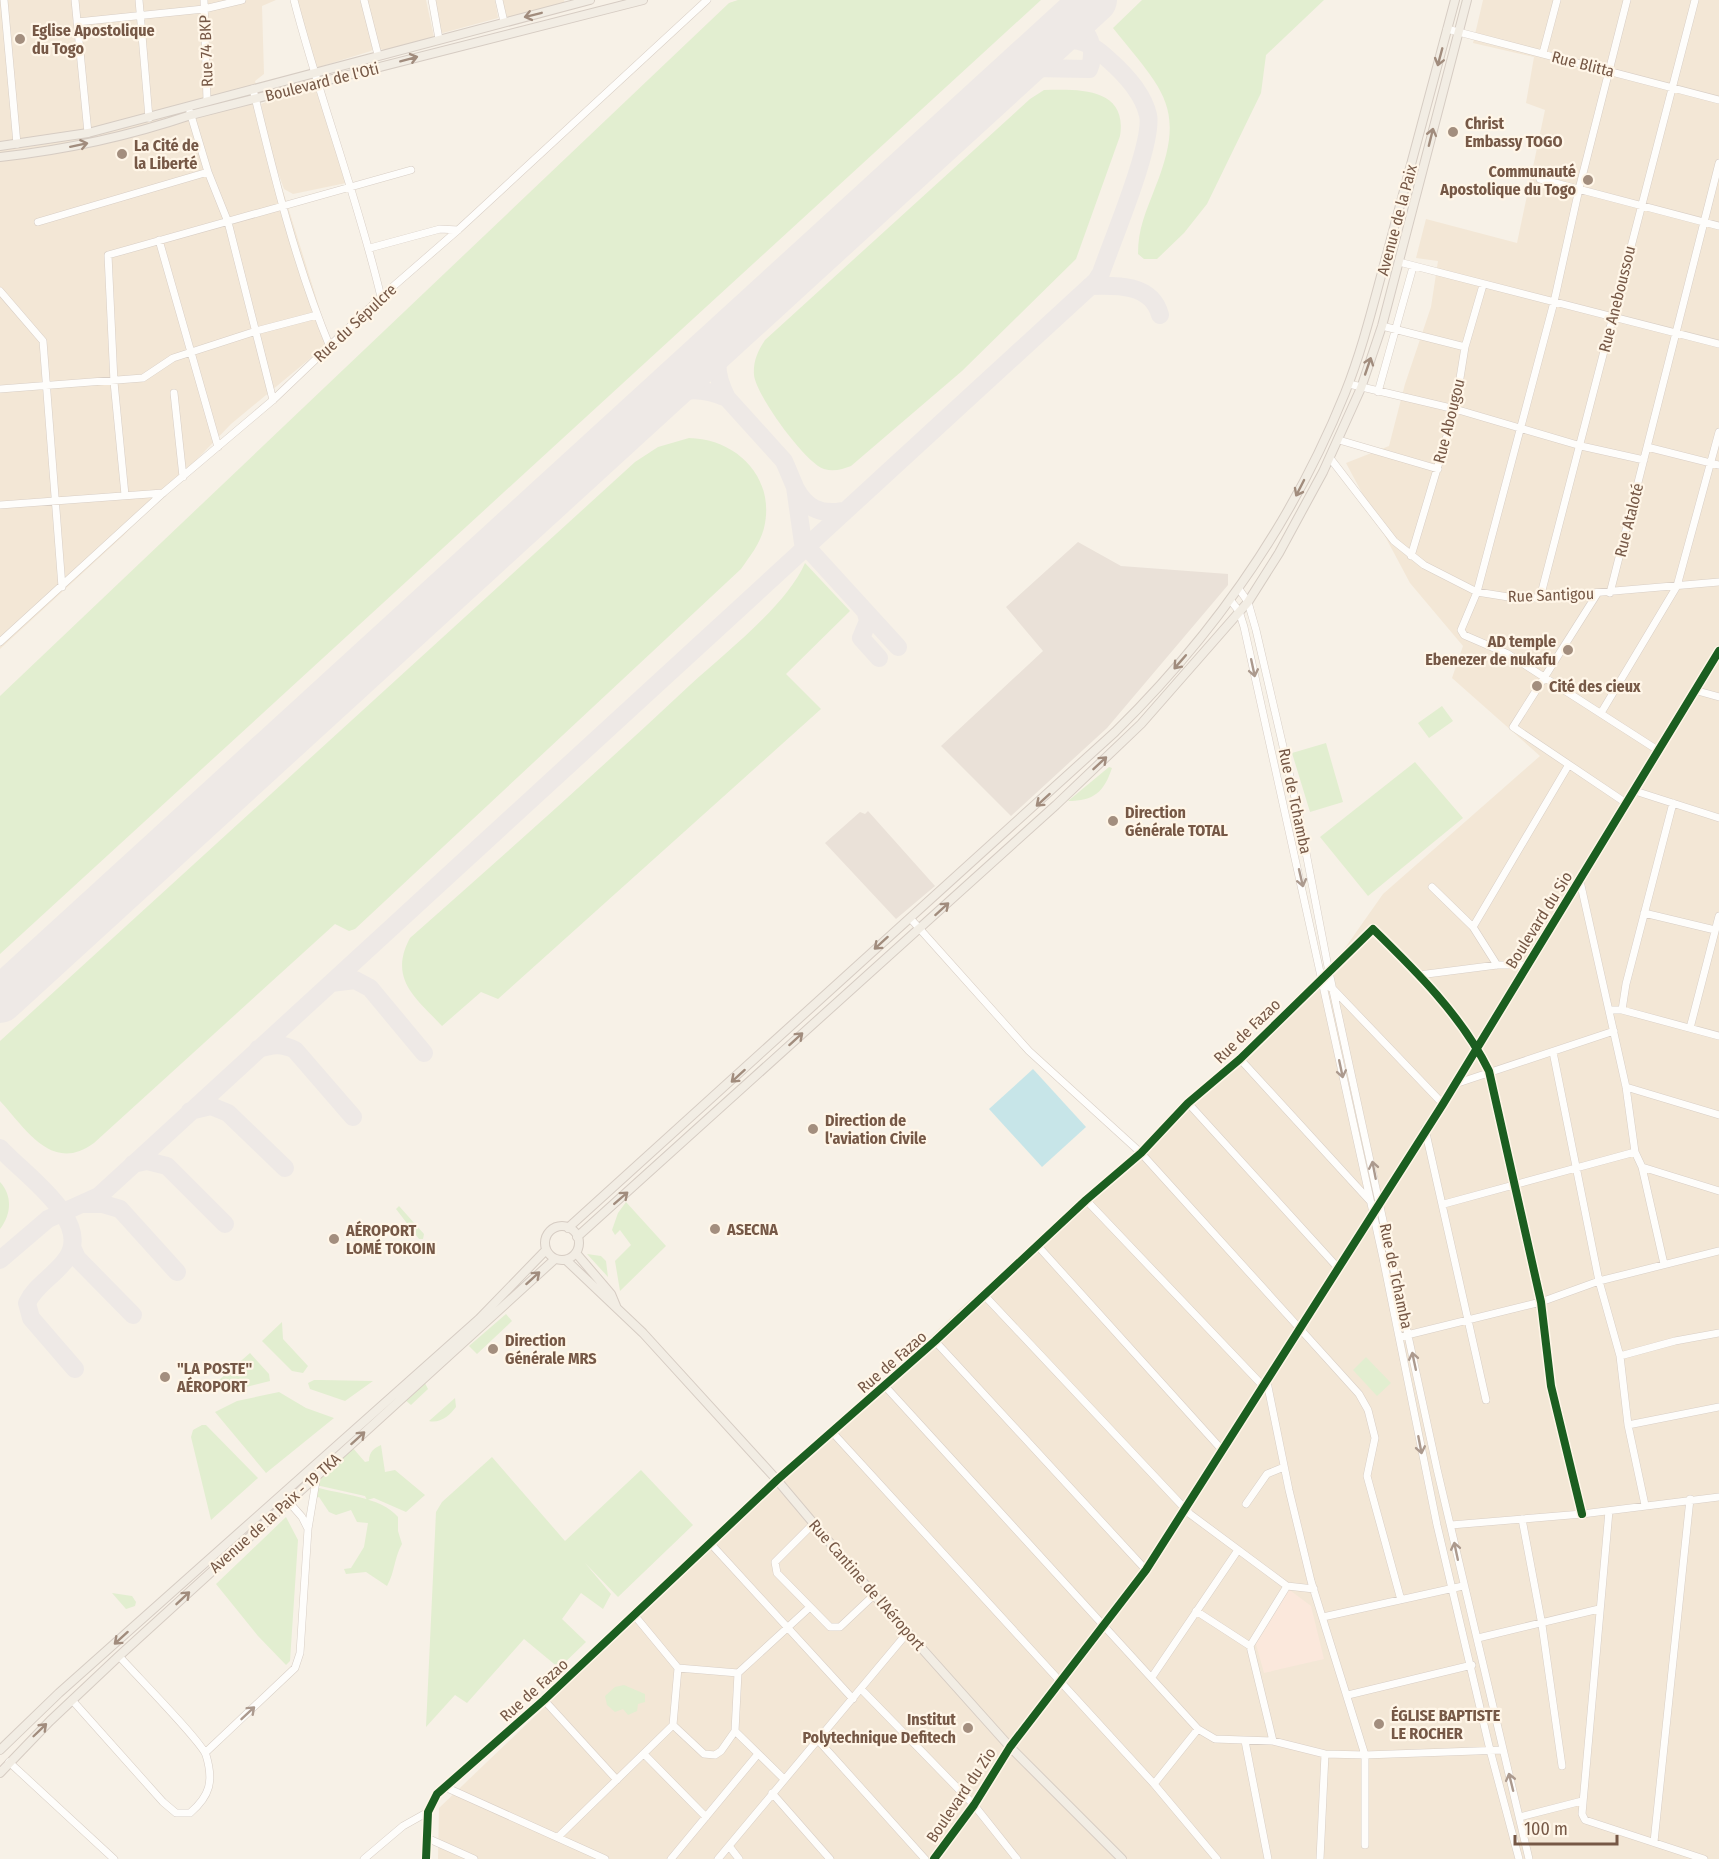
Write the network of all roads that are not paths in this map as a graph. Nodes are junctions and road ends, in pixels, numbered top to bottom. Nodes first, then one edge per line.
1 (4, 0) edge
2 (75, 0) edge
3 (139, 0) edge
4 (204, 0) edge
5 (242, 0) edge
6 (294, 0) edge
7 (364, 0) edge
8 (432, 0) edge
9 (499, 0) edge
10 (590, 0) edge
11 (643, 0) edge
12 (707, 0) edge
13 (1455, 0) edge
14 (1467, 0) edge
15 (1557, 0) edge
16 (1627, 0) edge
17 (1695, 0) edge
18 (566, 3) edge
19 (204, 9) junction
20 (140, 16) junction
21 (76, 22) junction
22 (504, 22) junction
23 (1447, 29) junction
24 (1458, 32) junction
25 (439, 39) junction
26 (1543, 53) junction
27 (378, 55) junction
28 (1609, 70) junction
29 (313, 73) junction
30 (316, 84) junction
31 (1673, 87) junction
32 (253, 89) junction
33 (255, 99) junction
34 (1719, 100) edge
35 (207, 101) junction
36 (190, 111) junction
37 (150, 118) junction
38 (88, 133) junction
39 (56, 139) junction
40 (16, 144) junction
41 (0, 146) edge
42 (58, 149) junction
43 (0, 157) edge
44 (1719, 163) edge
45 (411, 170) dead end
46 (208, 172) junction
47 (1540, 179) dead end
48 (351, 185) junction
49 (1579, 189) junction
50 (1641, 204) junction
51 (283, 206) junction
52 (38, 222) dead end
53 (228, 222) junction
54 (1704, 223) junction
55 (1719, 226) edge
56 (458, 230) junction
57 (159, 240) junction
58 (370, 248) junction
59 (1399, 262) junction
60 (1413, 267) junction
61 (1483, 285) junction
62 (0, 291) edge
63 (381, 297) junction
64 (1554, 302) junction
65 (317, 315) junction
66 (1612, 316) junction
67 (1382, 326) junction
68 (1397, 330) junction
69 (256, 331) junction
70 (1677, 334) junction
71 (1719, 344) edge
72 (330, 347) junction
73 (1466, 347) junction
74 (189, 352) junction
75 (114, 382) junction
76 (1348, 384) junction
77 (46, 386) junction
78 (1360, 388) junction
79 (0, 389) edge
80 (1378, 392) junction
81 (174, 393) dead end
82 (273, 400) junction
83 (1455, 408) junction
84 (1519, 426) junction
85 (1719, 432) edge
86 (1339, 440) junction
87 (1581, 446) junction
88 (218, 447) junction
89 (1647, 447) junction
90 (1330, 459) junction
91 (1644, 460) junction
92 (1711, 463) junction
93 (1719, 465) edge
94 (1438, 469) junction
95 (183, 477) junction
96 (164, 493) junction
97 (125, 495) junction
98 (55, 501) junction
99 (0, 506) edge
100 (1412, 556) junction
101 (1719, 582) edge
102 (1677, 586) junction
103 (62, 587) junction
104 (1239, 589) junction
105 (1477, 592) junction
106 (1610, 593) junction
107 (1597, 594) junction
108 (1540, 598) junction
109 (1231, 601) junction
110 (1248, 602) junction
111 (1239, 611) junction
112 (0, 642) edge
113 (1719, 651) edge
114 (1546, 678) junction
115 (1694, 690) junction
116 (1719, 697) edge
117 (1601, 713) junction
118 (1659, 751) junction
119 (1568, 766) junction
120 (1635, 791) junction
121 (1626, 803) junction
122 (1673, 803) junction
123 (1719, 818) edge
124 (1580, 881) junction
125 (1432, 887) dead end
126 (1644, 913) junction
127 (1719, 916) edge
128 (910, 918) junction
129 (1473, 927) junction
130 (921, 928) junction
131 (1715, 930) junction
132 (1497, 965) junction
133 (1526, 965) junction
134 (1329, 972) junction
135 (1419, 975) junction
136 (1321, 981) junction
137 (1334, 990) junction
138 (1609, 1010) junction
139 (1622, 1010) junction
140 (1690, 1028) junction
141 (1614, 1031) junction
142 (1719, 1035) edge
143 (1477, 1047) junction
144 (1553, 1052) junction
145 (1240, 1059) junction
146 (1489, 1071) junction
147 (1455, 1084) junction
148 (1626, 1087) junction
149 (1188, 1103) junction
150 (1443, 1104) junction
151 (1719, 1115) edge
152 (1425, 1129) junction
153 (1635, 1152) junction
154 (1141, 1153) junction
155 (1642, 1167) junction
156 (1576, 1168) junction
157 (1514, 1184) junction
158 (1719, 1191) edge
159 (1086, 1200) junction
160 (1370, 1201) junction
161 (1380, 1202) junction
162 (1444, 1204) junction
163 (1373, 1214) junction
164 (568, 1228) junction
165 (578, 1238) junction
166 (1037, 1245) junction
167 (546, 1250) junction
168 (1719, 1251) edge
169 (576, 1252) junction
170 (555, 1259) junction
171 (566, 1260) junction
172 (1664, 1264) junction
173 (1339, 1269) junction
174 (1599, 1281) junction
175 (985, 1296) junction
176 (1541, 1302) junction
177 (616, 1306) junction
178 (1469, 1321) junction
179 (1300, 1330) junction
180 (1719, 1333) edge
181 (1408, 1335) junction
182 (1399, 1337) junction
183 (935, 1341) junction
184 (1620, 1356) junction
185 (1266, 1384) junction
186 (884, 1385) junction
187 (1486, 1400) dead end
188 (1719, 1407) edge
189 (1628, 1425) junction
190 (833, 1433) junction
191 (1222, 1451) junction
192 (1284, 1467) junction
193 (318, 1474) junction
194 (777, 1480) junction
195 (1719, 1497) edge
196 (1690, 1499) junction
197 (288, 1502) junction
198 (1246, 1504) dead end
199 (1645, 1505) junction
200 (1184, 1506) junction
201 (1609, 1511) junction
202 (1582, 1514) junction
203 (1522, 1519) junction
204 (813, 1524) junction
205 (1451, 1525) junction
206 (308, 1529) junction
207 (711, 1544) junction
208 (1238, 1550) junction
209 (1146, 1570) junction
210 (1287, 1586) junction
211 (1463, 1586) junction
212 (1452, 1587) junction
213 (1314, 1589) junction
214 (874, 1595) junction
215 (1401, 1600) junction
216 (810, 1607) junction
217 (1599, 1609) junction
218 (1196, 1611) junction
219 (634, 1616) junction
220 (1323, 1617) junction
221 (1542, 1625) junction
222 (1105, 1626) junction
223 (788, 1629) junction
224 (908, 1632) junction
225 (1478, 1638) junction
226 (1250, 1646) junction
227 (119, 1656) junction
228 (1472, 1665) junction
229 (678, 1668) junction
230 (738, 1674) junction
231 (1152, 1677) junction
232 (1061, 1683) junction
233 (861, 1689) junction
234 (1348, 1695) junction
235 (853, 1699) junction
236 (72, 1700) junction
237 (544, 1700) junction
238 (673, 1725) junction
239 (1198, 1729) junction
240 (735, 1731) junction
241 (817, 1739) junction
242 (1245, 1741) junction
243 (1273, 1741) junction
244 (1010, 1747) junction
245 (0, 1750) edge
246 (1490, 1750) junction
247 (1503, 1750) junction
248 (205, 1753) junction
249 (644, 1754) junction
250 (758, 1754) junction
251 (1325, 1754) junction
252 (1365, 1755) junction
253 (9, 1762) junction
254 (1562, 1766) dead end
255 (0, 1773) edge
256 (784, 1779) junction
257 (617, 1780) junction
258 (1154, 1784) junction
259 (445, 1787) junction
260 (772, 1793) junction
261 (1582, 1801) junction
262 (974, 1805) junction
263 (428, 1812) junction
264 (706, 1817) junction
265 (1520, 1817) junction
266 (558, 1837) junction
267 (427, 1838) junction
268 (1654, 1842) junction
269 (1365, 1845) dead end
270 (729, 1846) junction
271 (588, 1851) junction
272 (114, 1859) edge
273 (363, 1859) edge
274 (426, 1859) edge
275 (474, 1859) edge
276 (583, 1859) edge
277 (605, 1859) edge
278 (671, 1859) edge
279 (718, 1859) edge
280 (739, 1859) edge
281 (830, 1859) edge
282 (925, 1859) edge
283 (934, 1859) edge
284 (1017, 1859) edge
285 (1122, 1859) edge
286 (1217, 1859) edge
287 (1268, 1859) edge
288 (1320, 1859) edge
289 (1519, 1859) edge
290 (1529, 1859) edge
291 (1704, 1859) edge

1 - 40 street
2 - 21 street
3 - 20 street
4 - 19 street, Rue 74 BKP
5 - 19 street
6 - 29 street
7 - 27 street
8 - 25 street
9 - 22 street
10 - 18 main road, Boulevard de l'Oti
30 -> 11 main road, Boulevard de l'Oti
12 - 56 street, Rue du Sépulcre
13 - 23 main road, Avenue de la Paix
14 - 24 main road
15 - 26 street
16 - 28 street
17 - 31 street, Rue Aneboussou
18 -> 22 main road, Boulevard de l'Oti
19 - 20 street
19 - 35 street, Rue 74 BKP
20 - 21 street
20 - 37 street
21 - 38 street
22 - 25 main road, Boulevard de l'Oti
23 - 24 street, Rue Blitta
23 -> 76 main road, Avenue de la Paix
24 - 26 street, Rue Blitta
59 -> 24 main road
25 - 27 main road, Boulevard de l'Oti
26 - 28 street, Rue Blitta
27 - 29 main road, Boulevard de l'Oti
28 - 31 street, Rue Blitta
28 - 49 street
29 - 30 street
29 - 32 main road, Boulevard de l'Oti
30 - 33 main road, Boulevard de l'Oti
30 - 48 street
31 - 34 street, Rue Blitta
31 - 50 street, Rue Aneboussou
32 - 33 street
32 - 35 main road, Boulevard de l'Oti
33 - 36 main road, Boulevard de l'Oti
33 - 51 street
35 - 36 main road, Boulevard de l'Oti
36 - 37 main road, Boulevard de l'Oti
42 -> 36 main road, Boulevard de l'Oti
36 - 46 street
37 - 38 main road, Boulevard de l'Oti
38 - 39 main road, Boulevard de l'Oti
39 - 40 main road, Boulevard de l'Oti
39 - 42 main road
40 - 41 main road, Boulevard de l'Oti
42 - 43 main road, Boulevard de l'Oti
44 - 54 street, Rue Ataloté
45 - 48 street
46 - 52 street
46 - 53 street
47 - 49 street
48 - 51 street
48 - 58 street
49 - 50 street
49 - 64 street
50 - 54 street
50 - 66 street, Rue Aneboussou
51 - 53 street
51 - 65 street
53 - 57 street
53 - 69 street
54 - 55 street
54 - 70 street, Rue Ataloté
56 - 58 street
56 - 63 street, Rue du Sépulcre
57 - 74 street
57 - 75 street
58 - 63 street
59 - 60 street
59 - 67 main road
60 - 61 street
60 - 68 street
61 - 64 street
61 - 73 street, Rue Abougou
62 - 77 street
63 - 72 street, Rue du Sépulcre
64 - 66 street
64 - 84 street
65 - 69 street
65 - 72 street
66 - 70 street
66 - 87 street, Rue Aneboussou
67 - 68 street
78 -> 67 main road
68 - 73 street
68 - 80 street
69 - 74 street
69 - 82 street
70 - 71 street
70 - 89 street, Rue Ataloté
72 - 82 street, Rue du Sépulcre
73 - 83 street, Rue Abougou
74 - 75 street
74 - 88 street
75 - 77 street
75 - 97 street
76 - 78 street
76 -> 104 main road, Avenue de la Paix
77 - 79 street
77 - 98 street
78 - 80 street
78 - 86 main road
80 - 83 street
81 - 95 street
82 - 88 street, Rue du Sépulcre
83 - 84 street
83 - 94 street, Rue Abougou
84 - 87 street
84 - 105 street
85 - 92 street
86 - 90 main road
86 - 94 street
87 - 91 street
87 - 108 street, Rue Aneboussou
88 - 95 street, Rue du Sépulcre
89 - 91 street, Rue Ataloté
89 - 92 street
90 - 100 street, Rue Santigou
90 - 110 main road
91 - 106 street, Rue Ataloté
92 - 93 street
92 - 102 street
94 - 100 street, Rue Abougou
95 - 96 street, Rue du Sépulcre
96 - 97 street
96 - 103 street, Rue du Sépulcre
97 - 98 street
98 - 99 street
98 - 103 street
100 - 105 street, Rue Santigou
101 - 102 street, Rue Santigou
102 - 106 street, Rue Santigou
102 - 117 street
103 - 112 street, Rue du Sépulcre
104 - 109 main road, Avenue de la Paix
104 - 110 street, Rue de Tchamba
105 - 108 street, Rue Santigou
105 - 114 street
106 - 107 street, Rue Santigou
107 - 108 street, Rue Santigou
107 - 114 street
109 - 111 street, Rue de Tchamba
109 -> 128 main road, Avenue de la Paix
110 - 111 main road
110 - 134 street, Rue de Tchamba
130 -> 111 main road
111 -> 136 street, Rue de Tchamba
113 - 115 street, Boulevard du Sio
114 - 117 street
114 - 119 street
115 - 116 street
115 - 118 street, Boulevard du Sio
117 - 118 street
118 - 120 street, Boulevard du Sio
119 - 121 street
119 - 129 street
120 - 121 street, Boulevard du Sio
120 - 122 street
121 - 124 street, Boulevard du Sio
122 - 123 street
122 - 126 street
124 - 133 street, Boulevard du Sio
124 - 138 street
125 - 129 street
126 - 131 street
126 - 139 street
127 - 131 street
128 - 130 street
128 -> 164 main road, Avenue de la Paix
129 - 132 street
130 - 154 street
165 -> 130 main road
131 - 140 street
132 - 133 street
132 - 135 street
133 - 143 street, Boulevard du Sio
134 - 135 street, Rue de Fazao
134 - 136 street, Rue de Fazao
134 - 137 street, Rue de Tchamba
135 - 143 street
136 - 137 street
136 - 145 street, Rue de Fazao
136 -> 160 street, Rue de Tchamba
137 - 150 street
161 -> 137 street, Rue de Tchamba
138 - 139 street
138 - 141 street
139 - 140 street
140 - 142 street
141 - 144 street
141 - 148 street
143 - 146 street
143 - 147 street, Boulevard du Sio
144 - 146 street
144 - 156 street
145 - 149 street, Rue de Fazao
145 - 160 street
146 - 147 street
146 - 157 street
147 - 150 street, Boulevard du Sio
148 - 151 street
148 - 153 street
149 - 154 street, Rue de Fazao
149 - 173 street
150 - 152 street, Boulevard du Sio
152 - 161 street, Boulevard du Sio
152 - 162 street
153 - 155 street
153 - 156 street
154 - 159 street, Rue de Fazao
154 - 179 street
155 - 158 street
155 - 172 street
156 - 157 street
156 - 174 street
157 - 162 street
157 - 176 street
159 - 166 street, Rue de Fazao
159 - 185 street
160 - 163 street, Rue de Tchamba
161 - 163 street, Boulevard du Sio
161 - 181 street, Rue de Tchamba
162 - 178 street
163 - 173 street, Boulevard du Sio
163 - 182 street, Rue de Tchamba
164 - 165 main road
164 - 167 main road
165 - 169 main road
166 - 175 street, Rue de Fazao
166 - 191 street
167 - 170 main road
167 -> 245 main road, Avenue de la Paix - 19 TKA
168 - 172 street
169 - 171 main road
169 - 177 main road
170 - 171 main road
193 -> 170 main road, Avenue de la Paix - 19 TKA
171 - 177 main road
172 - 174 street
173 - 179 street, Boulevard du Sio
174 - 176 street
174 - 184 street
175 - 183 street, Rue de Fazao
175 - 200 street
176 - 178 street
176 - 202 street
177 - 194 main road, Rue Cantine de l'Aéroport
178 - 181 street
178 - 187 street
179 - 185 street, Boulevard du Sio
179 - 215 street
180 - 184 street
181 - 182 street
205 -> 181 street, Rue de Tchamba
182 -> 212 street, Rue de Tchamba
183 - 186 street, Rue de Fazao
183 - 209 street
184 - 189 street
185 - 191 street, Boulevard du Sio
185 - 192 street
186 - 190 street, Rue de Fazao
186 - 222 street
188 - 189 street
189 - 199 street
190 - 194 street, Rue de Fazao
190 - 232 street
191 - 200 street, Boulevard du Sio
192 - 198 street
192 - 213 street
193 - 197 main road, Avenue de la Paix - 19 TKA
193 - 206 street
194 - 204 main road, Rue Cantine de l'Aéroport
194 - 207 street, Rue de Fazao
195 - 196 street
196 - 199 street
196 - 268 street
197 - 206 street
227 -> 197 main road, Avenue de la Paix - 19 TKA
199 - 201 street
200 - 208 street
200 - 209 street, Boulevard du Zio
201 - 202 street
201 - 217 street
202 - 203 street
203 - 205 street
203 - 221 street
204 - 214 main road, Rue Cantine de l'Aéroport
204 - 216 street
211 -> 205 street, Rue de Tchamba
248 -> 206 street
207 - 219 street, Rue de Fazao
207 - 223 street
208 - 210 street
208 - 218 street
209 - 222 street, Boulevard du Zio
210 - 213 street
210 - 226 street
211 - 212 street
211 - 225 street, Rue de Tchamba
212 - 215 street
212 - 228 street, Rue de Tchamba
213 - 220 street
214 - 216 street
214 - 224 main road, Rue Cantine de l'Aéroport
215 - 220 street
216 - 223 street
217 - 221 street
217 - 261 street
218 - 226 street
218 - 231 street
219 - 229 street
219 - 237 street, Rue de Fazao
220 - 234 street
221 - 225 street
221 - 254 street
222 - 231 street
222 - 232 street, Boulevard du Zio
223 - 230 street
223 - 235 street
224 - 233 street
224 - 244 main road, Rue Cantine de l'Aéroport
225 - 247 street, Rue de Tchamba
226 - 243 street
227 - 236 main road, Avenue de la Paix - 19 TKA
227 - 248 street
228 - 234 street
228 - 246 street, Rue de Tchamba
229 - 230 street
229 - 238 street
230 - 240 street
231 - 239 street
232 - 244 street, Boulevard du Zio
232 - 258 street
233 - 235 street
233 - 262 street
234 - 252 street
235 - 241 street
236 - 248 street
253 -> 236 main road, Avenue de la Paix - 19 TKA
237 - 257 street
237 - 259 street, Rue de Fazao
238 - 240 street
238 - 249 street
239 - 242 street
239 - 258 street
240 - 250 street
241 - 256 street
241 - 282 street
242 - 243 street
242 - 287 street
243 - 251 street
244 - 262 street, Boulevard du Zio
244 - 285 main road, Rue Cantine de l'Aéroport
246 - 247 street
246 - 252 street
246 - 289 street, Rue de Tchamba
265 -> 247 street, Rue de Tchamba
249 - 257 street
249 - 264 street
250 - 256 street
250 - 264 street
251 - 252 street
251 - 288 street
252 - 269 street
253 - 255 main road, Avenue de la Paix - 19 TKA
253 - 272 street
256 - 260 street
257 - 266 street
258 - 286 street
259 - 263 street, Rue de Fazao
259 - 266 street
260 - 270 street
260 - 281 street
261 - 265 street
261 - 268 street
262 - 283 street, Boulevard du Zio
262 - 284 street
263 - 267 street
263 - 273 street
264 - 278 street
265 - 290 street, Rue de Tchamba
266 - 271 street
267 - 274 street
267 - 275 street
268 - 291 street
270 - 279 street
270 - 280 street
271 - 276 street
271 - 277 street

